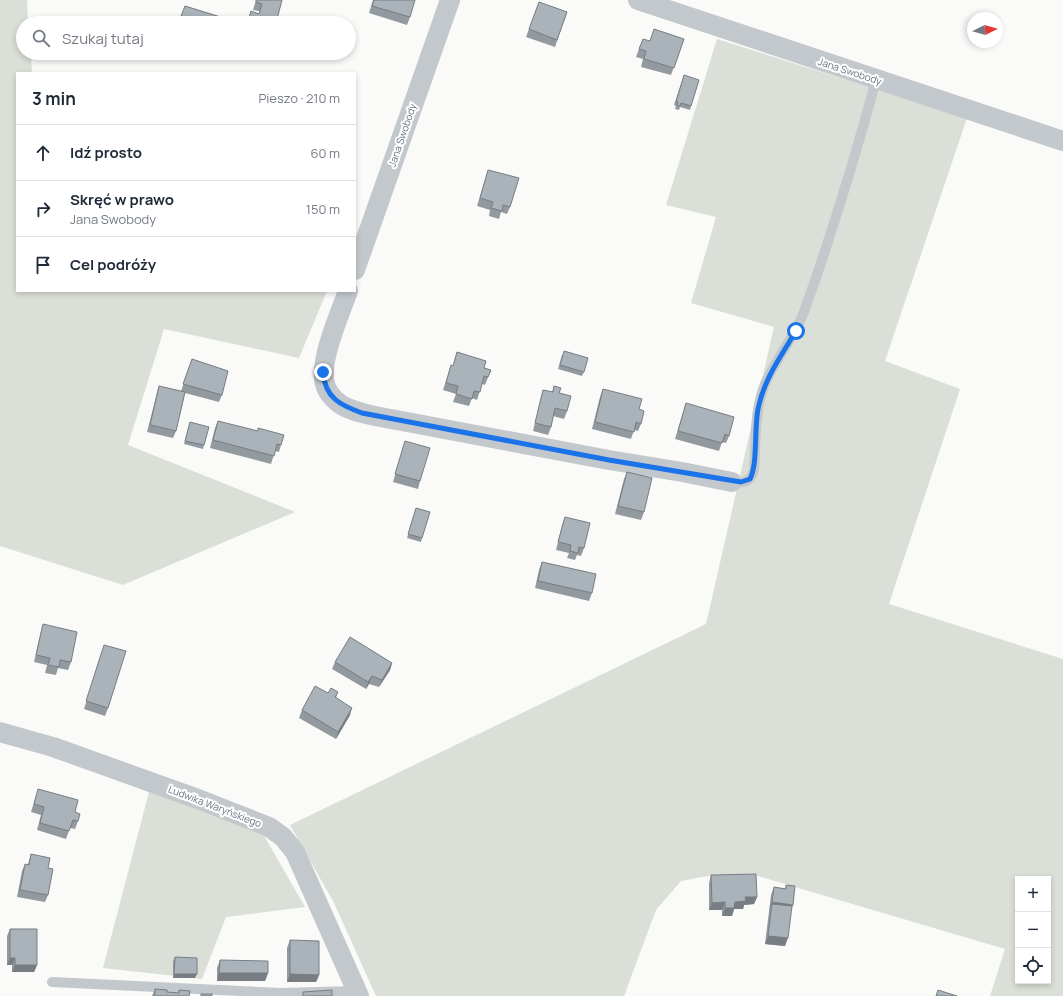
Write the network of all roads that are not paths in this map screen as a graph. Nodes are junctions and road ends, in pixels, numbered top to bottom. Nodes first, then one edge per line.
1 (450, 0) edge
2 (638, 0) edge
3 (876, 80) junction
4 (1063, 141) edge
5 (356, 267) edge
6 (348, 292) edge
7 (732, 482) joint
8 (0, 732) edge
9 (52, 982) dead end
10 (358, 993) edge

1 - 5 street, Jana Swobody
2 - 3 street, Jana Swobody
3 - 4 street, Jana Swobody
3 - 7 lane
6 - 7 street
8 - 10 street, Ludwika Waryńskiego
9 - 10 lane

